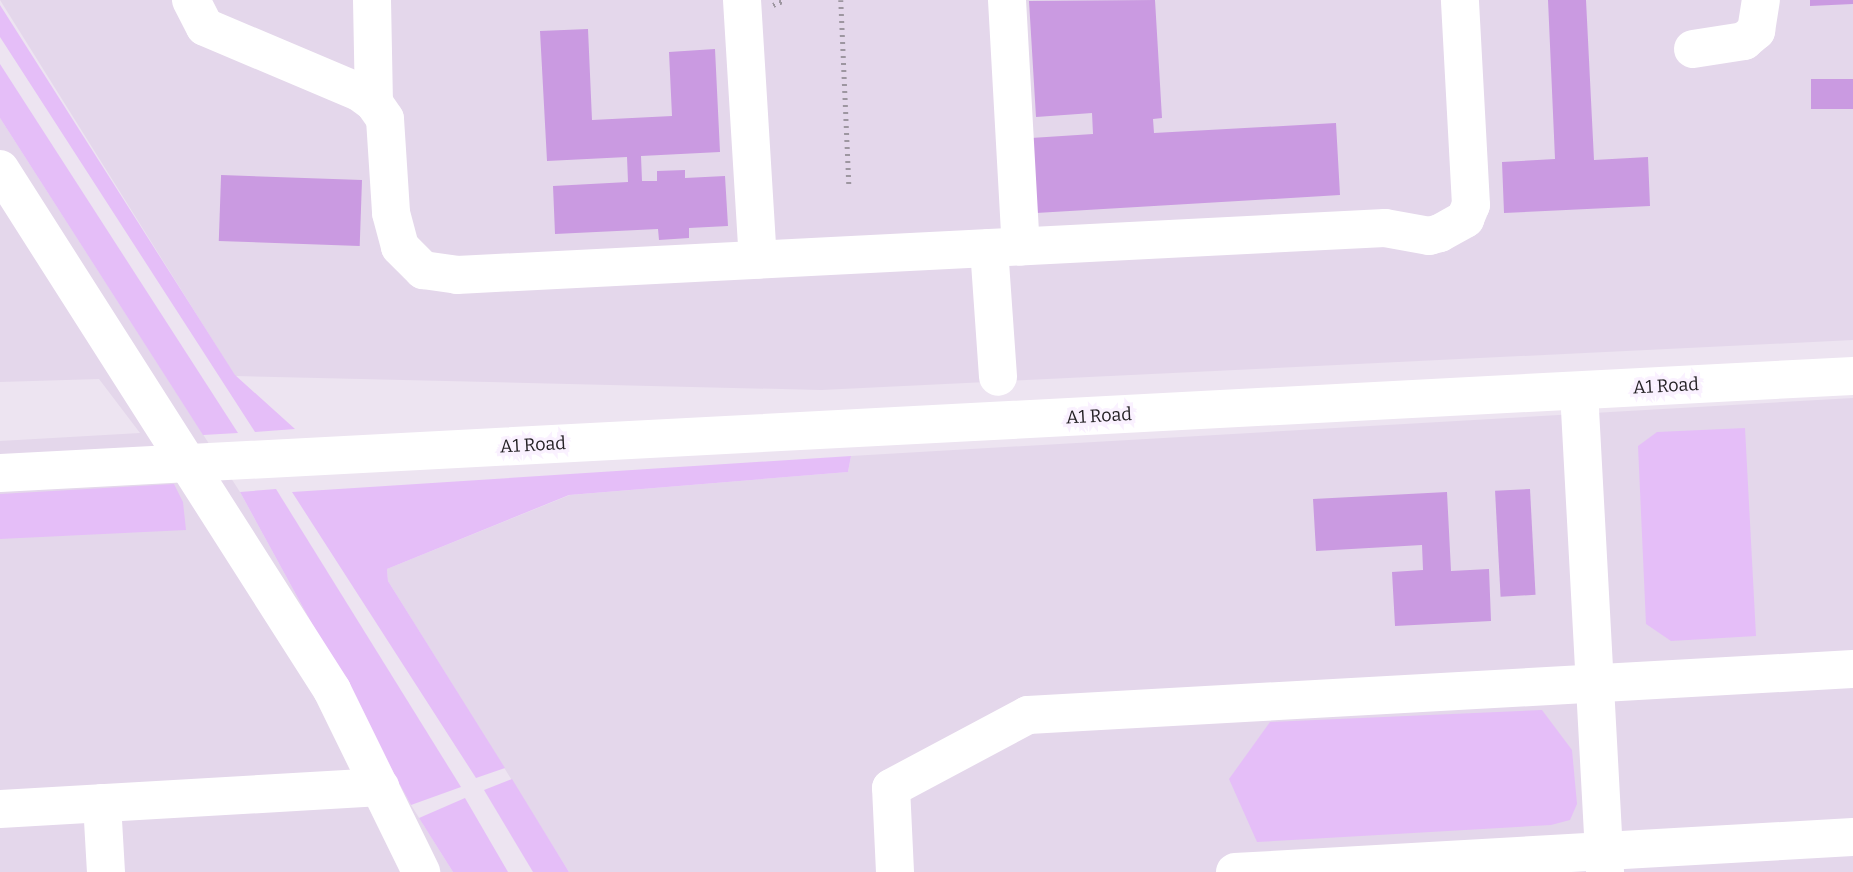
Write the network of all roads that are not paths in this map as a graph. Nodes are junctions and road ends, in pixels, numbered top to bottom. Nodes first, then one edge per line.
1 (191, 0) edge
2 (372, 0) edge
3 (742, 0) edge
4 (1007, 0) edge
5 (1460, 0) edge
6 (1761, 0) edge
7 (1693, 50) dead end
8 (374, 103) junction
9 (0, 169) edge
10 (1005, 247) junction
11 (758, 260) junction
12 (1853, 376) edge
13 (998, 377) dead end
14 (1579, 391) junction
15 (0, 473) edge
16 (1853, 669) edge
17 (1595, 683) junction
18 (380, 788) junction
19 (102, 803) junction
20 (0, 808) edge
21 (1853, 837) edge
22 (1604, 860) edge
23 (106, 872) edge
24 (421, 872) edge
25 (895, 872) edge
26 (1235, 872) edge

1 - 8 lane
2 - 8 lane
3 - 11 lane
4 - 10 lane
5 - 10 lane
6 - 7 lane
8 - 11 lane
9 - 18 lane
10 - 11 lane
10 - 13 lane
12 - 14 lane, A1 Road
14 - 15 lane, A1 Road
14 - 17 lane
16 - 17 lane
17 - 22 lane
17 - 25 lane
18 - 19 lane
18 - 24 lane
19 - 20 lane
19 - 23 lane
21 - 22 lane
22 - 26 lane

